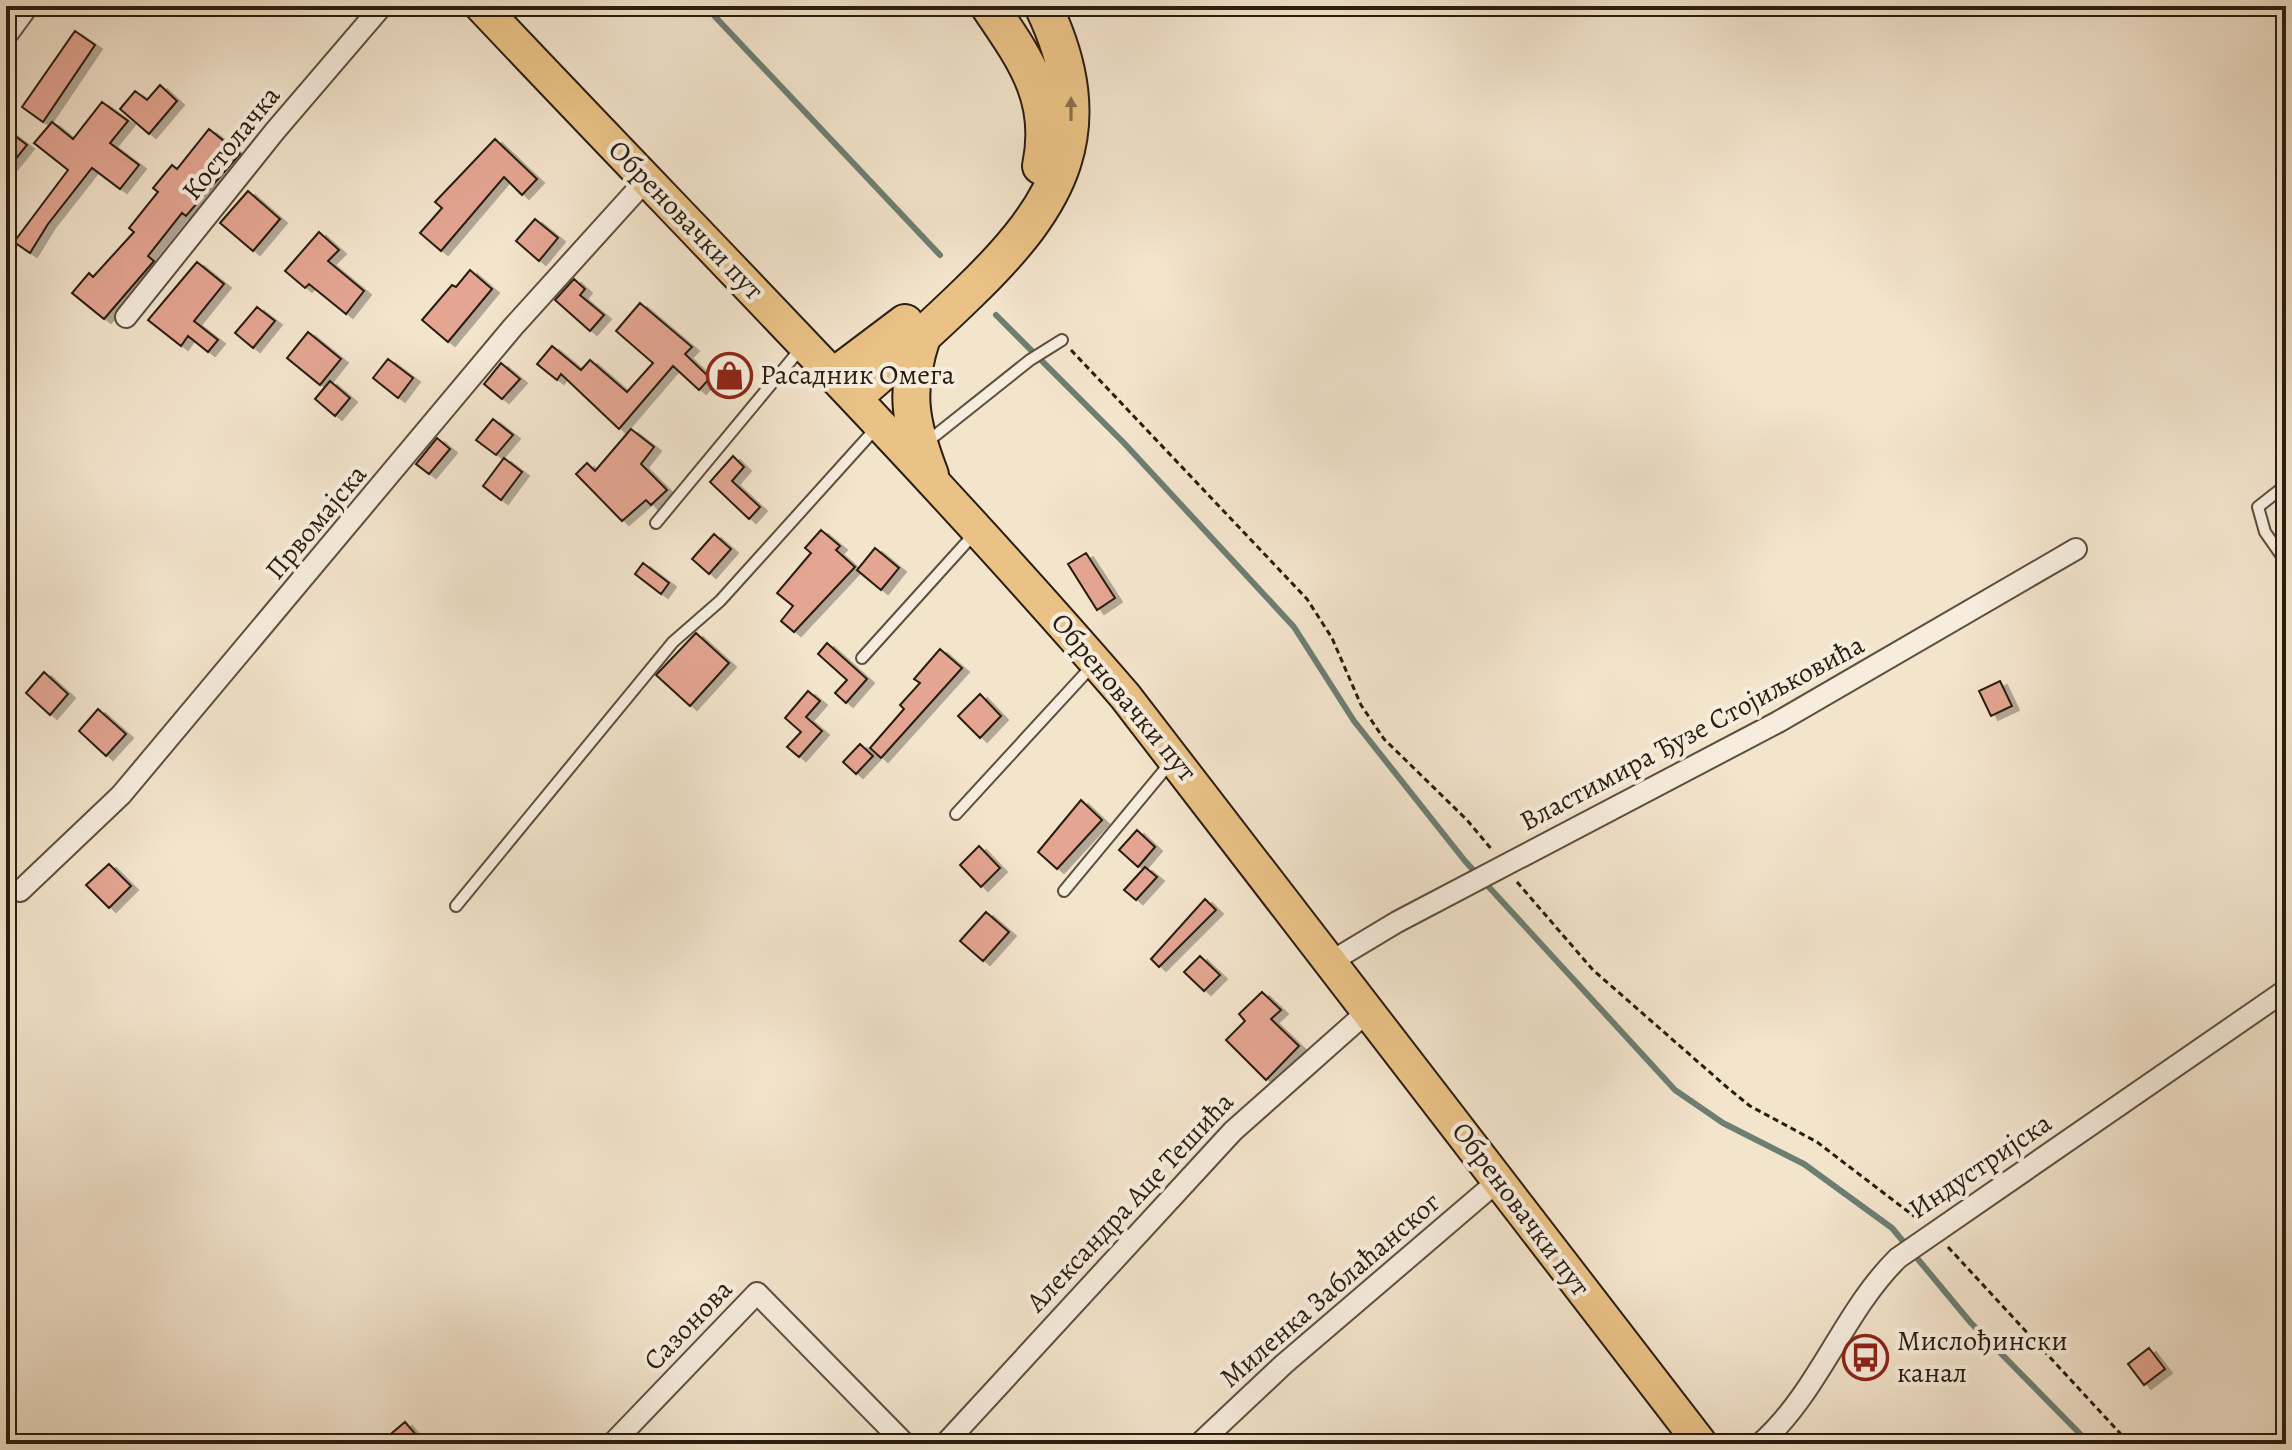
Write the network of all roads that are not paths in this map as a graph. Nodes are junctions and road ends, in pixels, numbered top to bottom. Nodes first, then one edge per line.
1 (28, 6) edge
2 (382, 6) edge
3 (481, 6) edge
4 (989, 6) edge
5 (1043, 6) edge
6 (6, 36) edge
7 (646, 180) junction
8 (126, 317) dead end
9 (922, 337) junction
10 (1062, 340) road end
11 (806, 343) junction
12 (846, 385) junction
13 (881, 423) junction
14 (924, 460) junction
15 (2286, 485) edge
16 (656, 523) dead end
17 (979, 529) junction
18 (2076, 549) dead end
19 (2286, 562) edge
20 (862, 658) dead end
21 (1096, 662) junction
22 (1175, 758) junction
23 (956, 814) dead end
24 (20, 891) dead end
25 (1064, 891) dead end
26 (456, 906) dead end
27 (1332, 961) junction
28 (2286, 990) edge
29 (1368, 1011) junction
30 (1499, 1180) junction
31 (612, 1444) edge
32 (905, 1444) edge
33 (945, 1444) edge
34 (1199, 1444) edge
35 (1701, 1444) edge
36 (1760, 1444) edge

1 - 6 street
2 - 8 street, Костолачка
3 - 7 main road, Обреновачки пут
4 - 12 highway
9 -> 5 highway
7 - 11 main road, Обреновачки пут
7 - 24 street, Првомајска
9 - 12 highway
9 - 14 highway
10 - 14 lane
11 - 12 main road, Обреновачки пут
11 - 16 lane
12 - 13 main road, Обреновачки пут
13 - 14 main road, Обреновачки пут
13 - 26 lane
14 - 17 main road, Обреновачки пут
15 - 19 lane
17 - 20 lane
17 - 21 main road, Обреновачки пут
18 - 27 street, Властимира Ђузе Стојиљковића
21 - 22 main road, Обреновачки пут
21 - 23 lane
22 - 25 lane
22 - 27 main road, Обреновачки пут
27 - 29 main road, Обреновачки пут
28 - 36 street, Индустријска
29 - 30 main road, Обреновачки пут
29 - 33 street, Александра Аце Тешића
30 - 34 street, Миленка Заблаћанског
30 - 35 main road, Обреновачки пут
31 - 32 street, Сазонова

